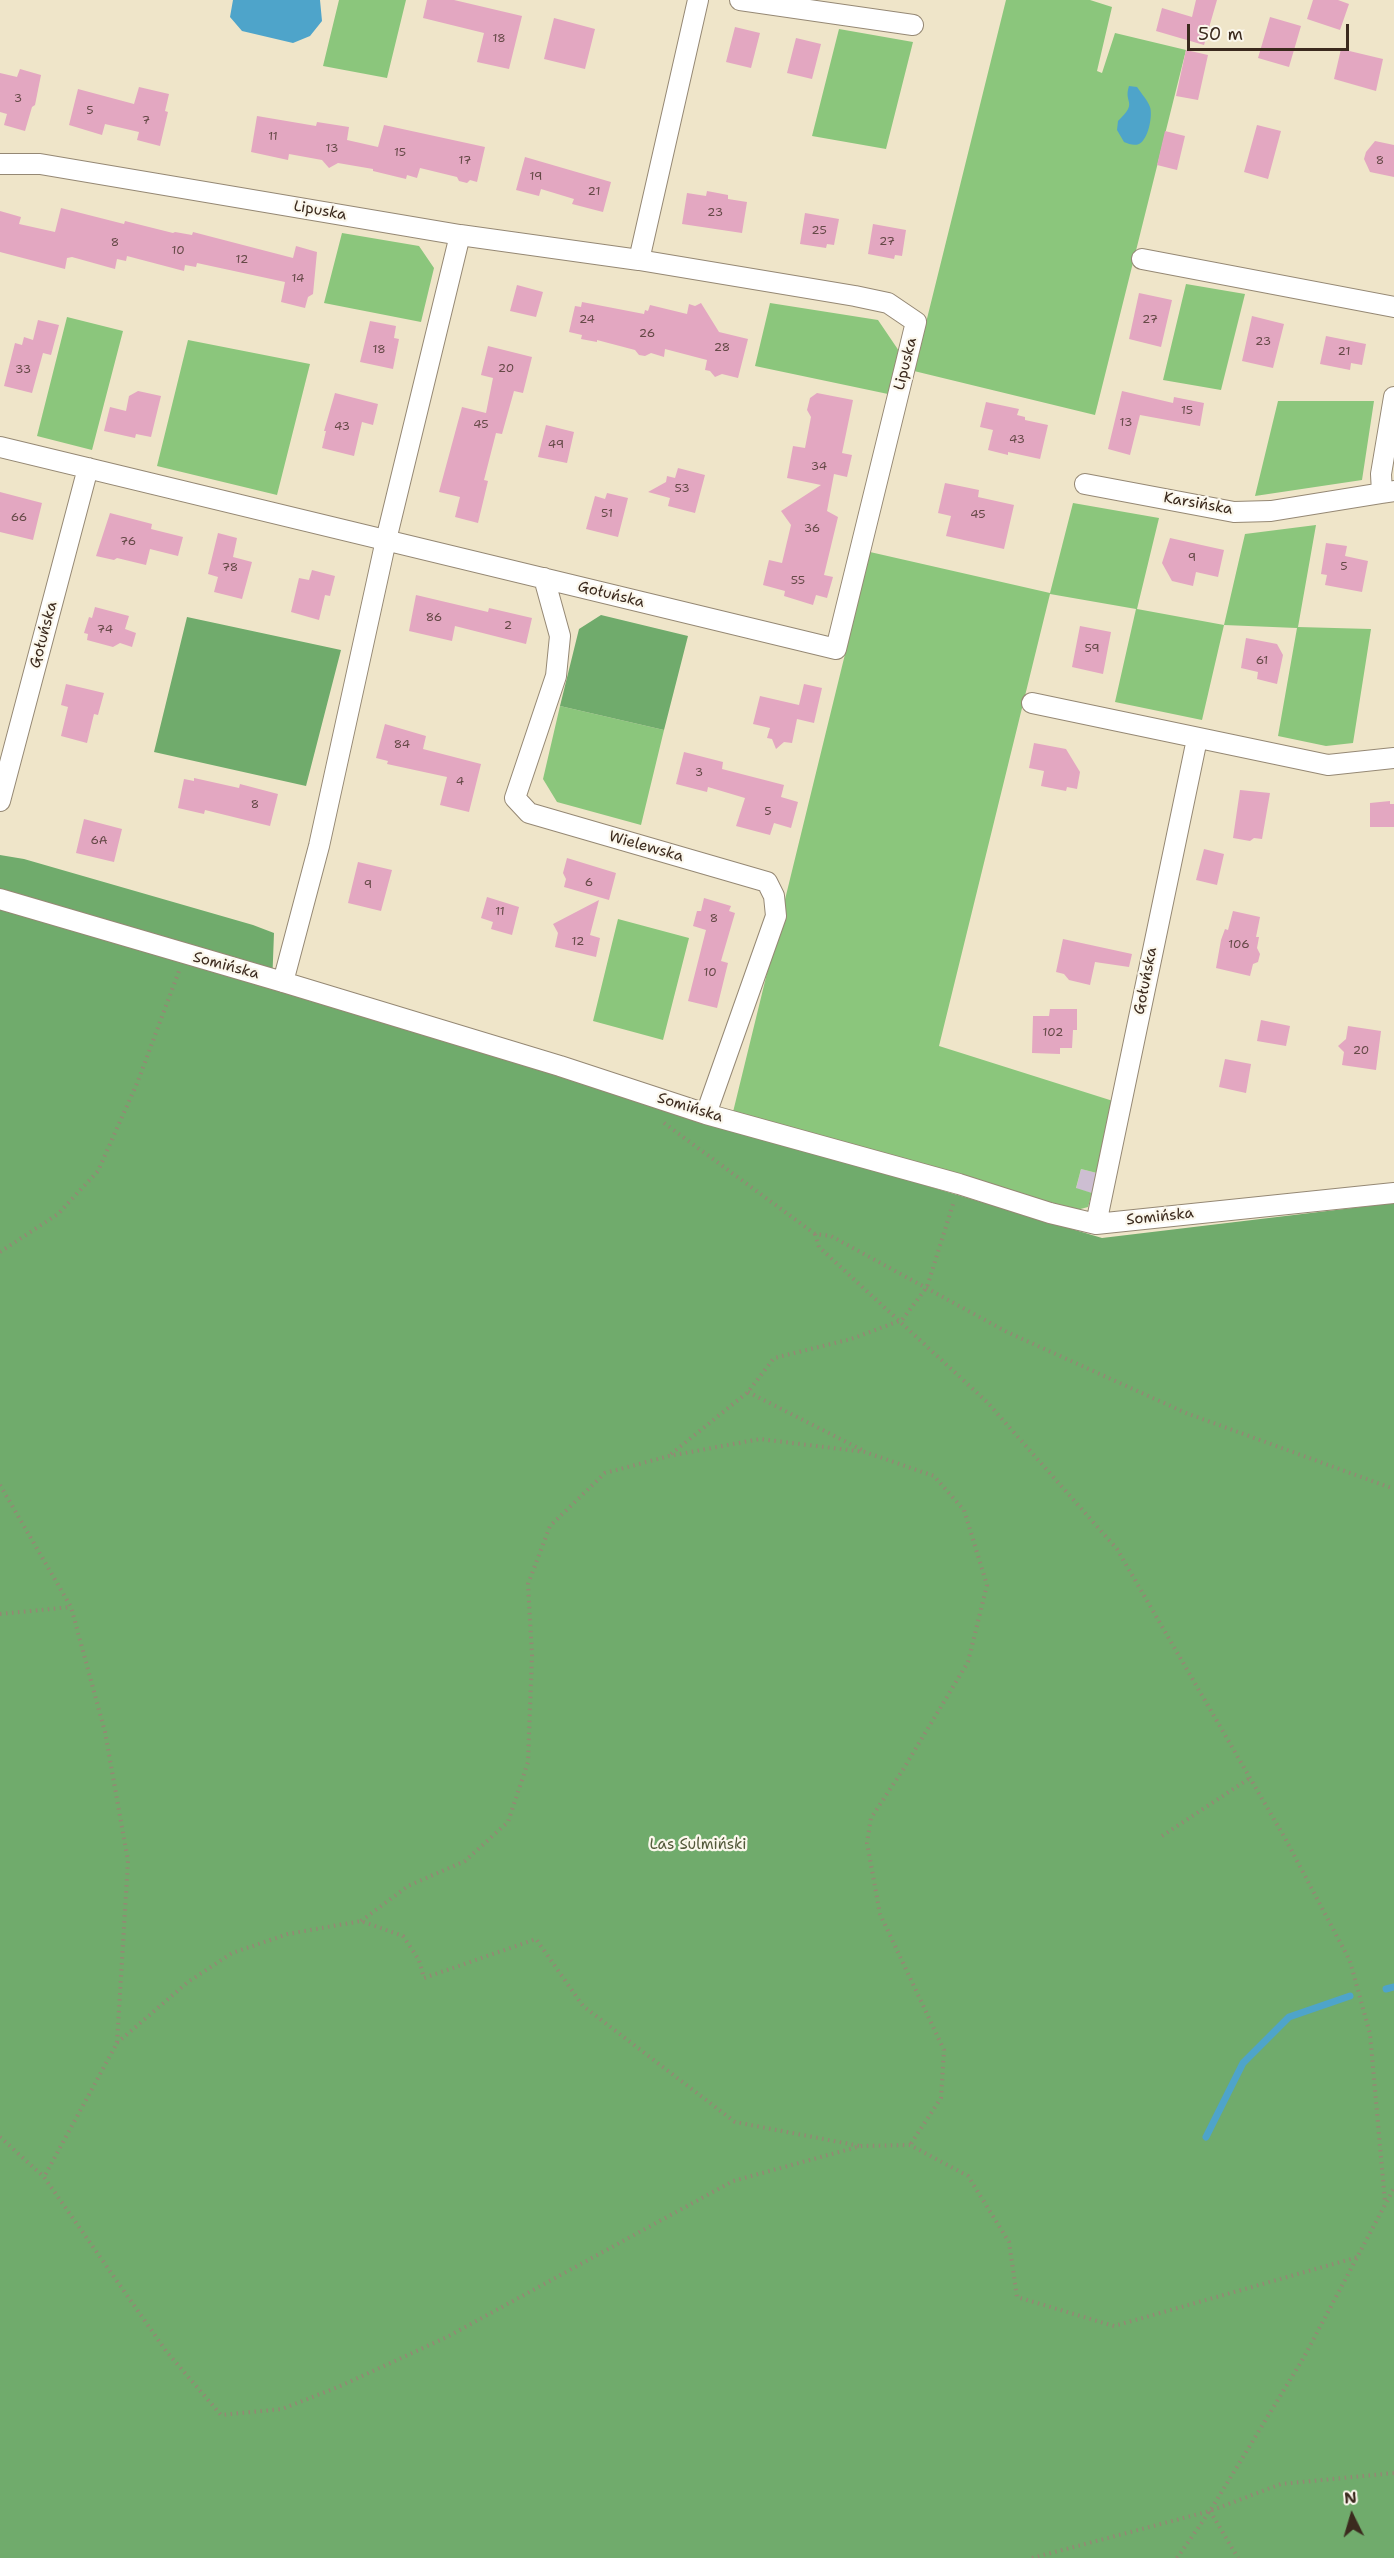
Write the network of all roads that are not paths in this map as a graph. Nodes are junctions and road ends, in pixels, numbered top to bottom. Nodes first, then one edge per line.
1 (698, 0) edge
2 (740, 0) edge
3 (913, 25) dead end
4 (0, 164) edge
5 (460, 235) junction
6 (1143, 259) dead end
7 (639, 260) junction
8 (1394, 307) edge
9 (1394, 397) edge
10 (0, 447) edge
11 (88, 468) junction
12 (1085, 484) dead end
13 (1388, 492) edge
14 (386, 540) junction
15 (544, 578) junction
16 (836, 649) joint
17 (1032, 703) dead end
18 (1197, 739) junction
19 (1394, 758) edge
20 (0, 801) edge
21 (0, 899) edge
22 (283, 981) junction
23 (706, 1114) junction
24 (1394, 1193) edge
25 (1096, 1224) junction

1 - 7 street
2 - 3 street
4 - 5 street, Lipuska
5 - 7 street, Lipuska
5 - 14 street
6 - 8 street
7 - 16 street, Lipuska
9 - 13 street, Karsińska
10 - 11 street, Gołuńska
11 - 14 street, Gołuńska
11 - 20 street, Gołuńska
12 - 13 street, Karsińska
14 - 15 street, Gołuńska
14 - 22 street
15 - 16 street, Gołuńska
15 - 23 street, Wielewska
17 - 18 street
18 - 19 street
18 - 25 street, Gołuńska
21 - 22 street, Somińska
22 - 23 street, Somińska
23 - 25 street, Somińska
24 - 25 street, Somińska

